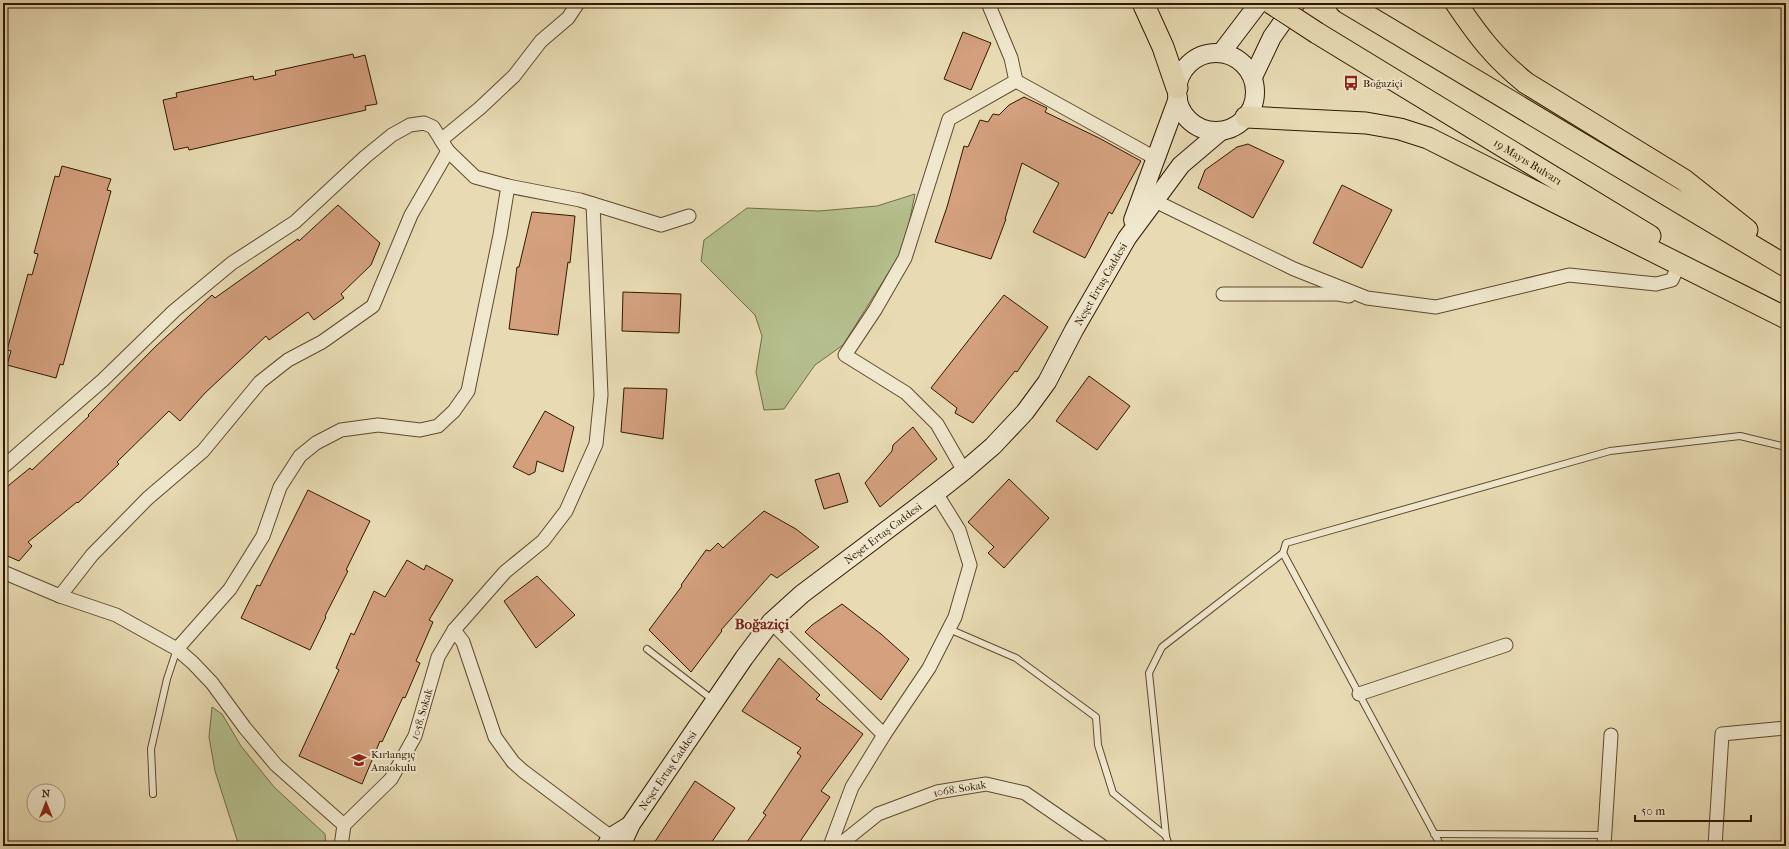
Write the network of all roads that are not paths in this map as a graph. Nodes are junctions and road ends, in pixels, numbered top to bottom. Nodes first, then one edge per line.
1 (578, 3) edge
2 (988, 3) edge
3 (1143, 3) edge
4 (1259, 3) edge
5 (1271, 3) edge
6 (1296, 3) edge
7 (1346, 3) edge
8 (1456, 3) edge
9 (1220, 53) junction
10 (1252, 77) junction
11 (1016, 81) junction
12 (1177, 93) junction
13 (1246, 118) junction
14 (1220, 131) junction
15 (444, 145) junction
16 (1155, 158) junction
17 (508, 186) junction
18 (1154, 201) junction
19 (594, 204) junction
20 (689, 216) dead end
21 (1127, 238) junction
22 (1786, 262) edge
23 (1679, 264) junction
24 (1786, 266) edge
25 (1223, 294) dead end
26 (1367, 298) junction
27 (1786, 318) edge
28 (1786, 447) edge
29 (3, 467) edge
30 (964, 471) junction
31 (936, 493) junction
32 (1283, 553) junction
33 (3, 572) edge
34 (60, 596) junction
35 (771, 622) junction
36 (949, 629) junction
37 (454, 630) junction
38 (1506, 646) dead end
39 (177, 649) junction
40 (647, 649) dead end
41 (1359, 694) junction
42 (715, 701) junction
43 (1786, 728) edge
44 (884, 734) junction
45 (1611, 735) dead end
46 (153, 794) dead end
47 (344, 825) junction
48 (1434, 834) junction
49 (1166, 836) junction
50 (1086, 841) edge
51 (1605, 841) edge
52 (613, 843) edge
53 (341, 846) edge
54 (830, 846) edge
55 (838, 846) edge
56 (1102, 846) edge
57 (1169, 846) edge
58 (1441, 846) edge
59 (1715, 846) edge

1 - 15 street
2 - 11 street
3 - 12 highway
4 - 9 main road
5 - 27 highway, 19 Mayıs Bulvarı, bridge
6 - 10 main road
7 - 24 highway
8 - 22 highway
9 - 10 main road
9 - 12 main road
10 - 13 main road
11 - 16 street
11 - 30 street
12 - 14 main road
12 - 16 main road, Neşet Ertaş Caddesi
13 - 14 main road
13 - 23 highway
14 - 18 main road, Neşet Ertaş Caddesi
15 - 17 street
15 - 29 street
15 - 34 street
16 - 21 main road, Neşet Ertaş Caddesi
17 - 19 street
17 - 39 street
18 - 21 main road, Neşet Ertaş Caddesi
18 - 26 street
19 - 20 street
19 - 37 street, 1058. Sokak
21 - 30 main road, Neşet Ertaş Caddesi
23 - 26 street
23 - 27 highway
25 - 26 street
28 - 32 lane
30 - 31 main road, Neşet Ertaş Caddesi
31 - 35 main road, Neşet Ertaş Caddesi
31 - 36 street
32 - 41 lane
32 - 49 lane
33 - 34 street
34 - 39 street
35 - 42 main road, Neşet Ertaş Caddesi
35 - 44 street
36 - 44 street
36 - 49 lane
37 - 47 street, 1058. Sokak
37 - 52 street
38 - 41 street
39 - 46 lane
39 - 47 street
40 - 42 lane
41 - 48 lane
42 - 52 main road, Neşet Ertaş Caddesi
43 - 59 street
44 - 54 street
45 - 51 street
47 - 53 street
48 - 51 lane
48 - 58 lane
49 - 57 lane
50 - 55 street, 1068. Sokak
50 - 56 street, 1068. Sokak

